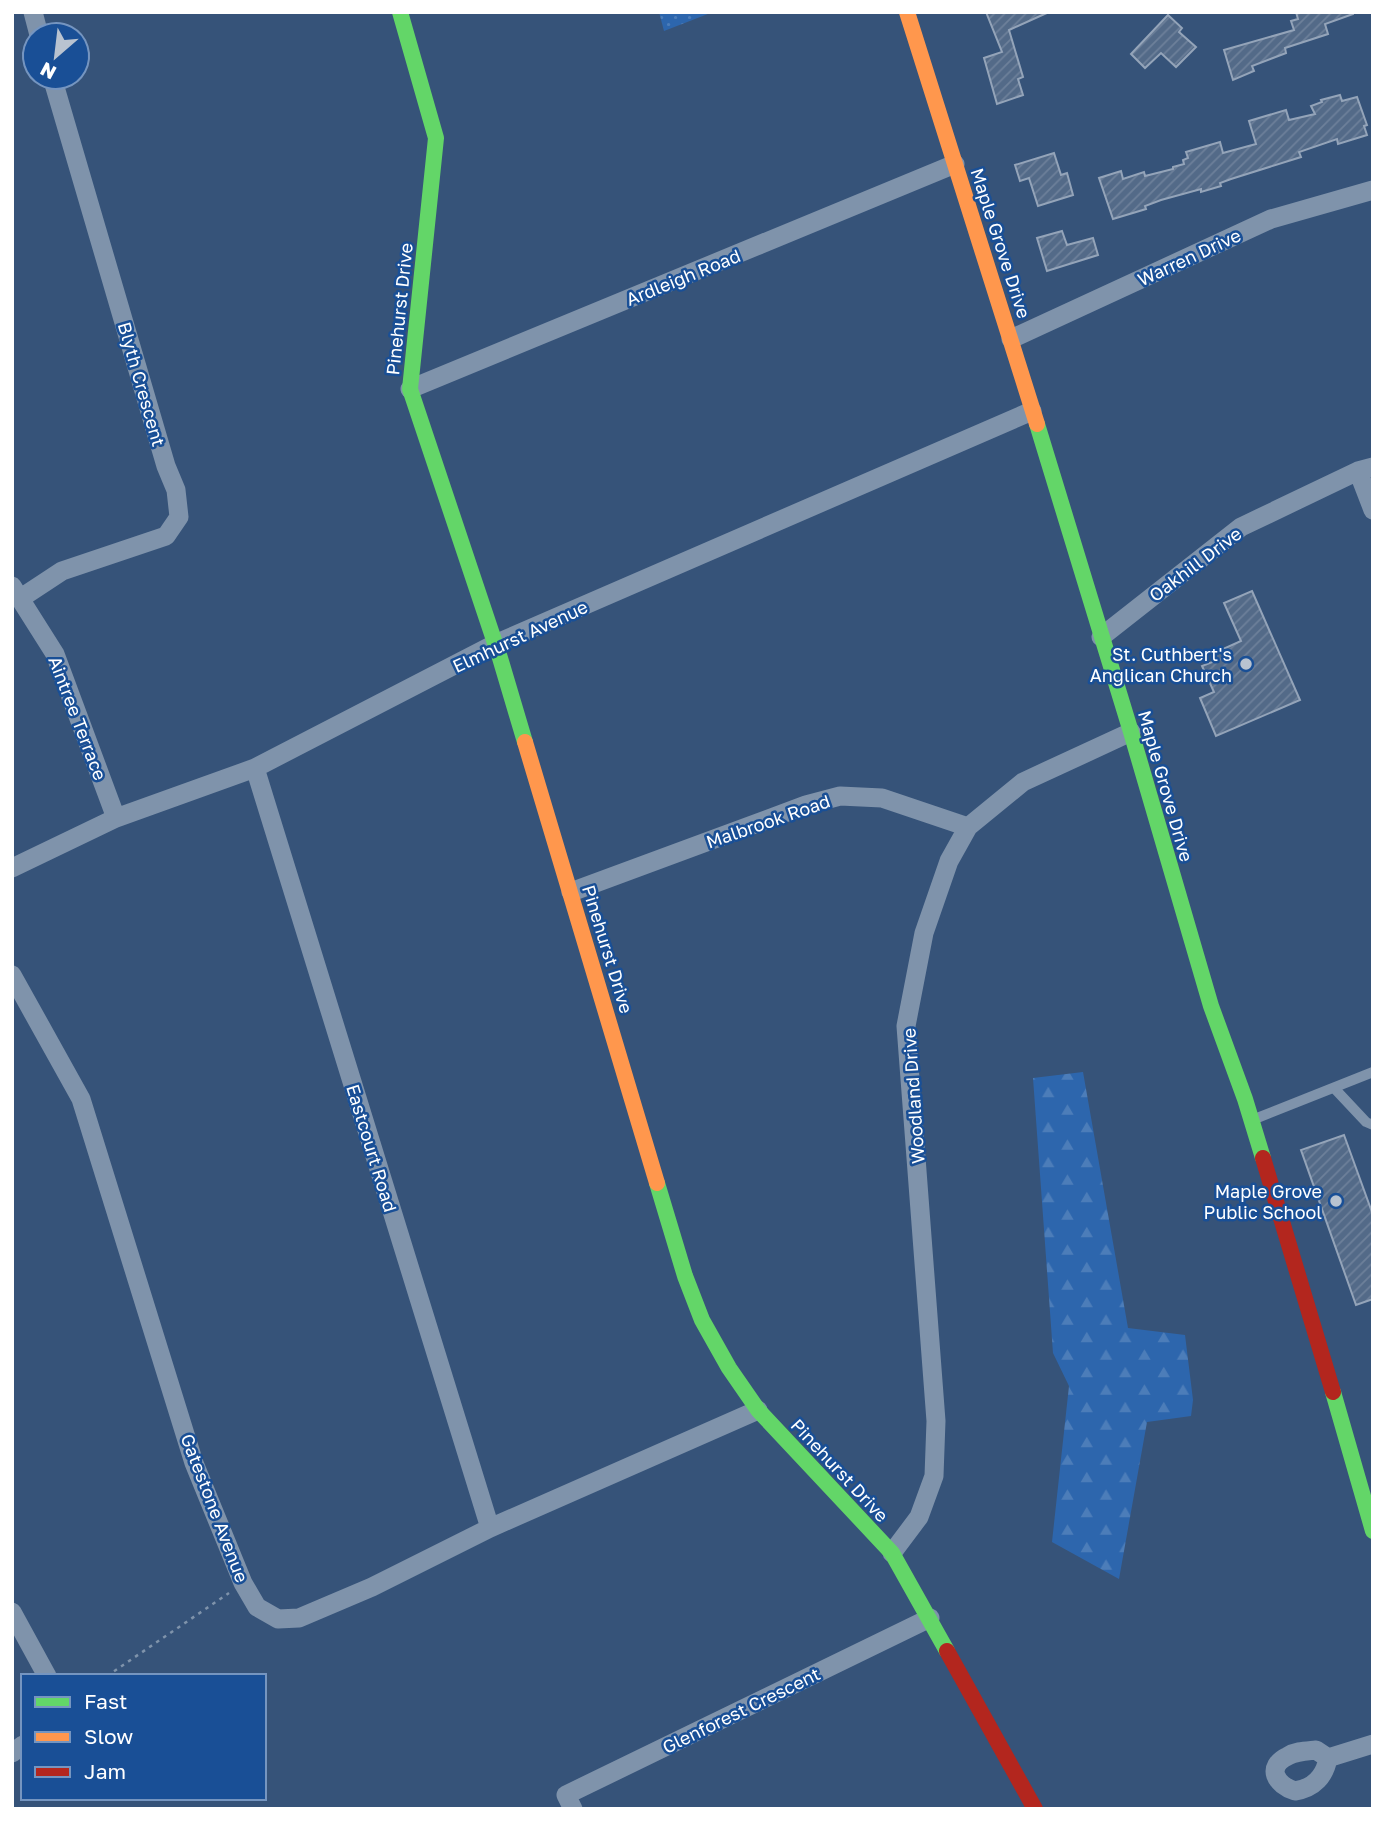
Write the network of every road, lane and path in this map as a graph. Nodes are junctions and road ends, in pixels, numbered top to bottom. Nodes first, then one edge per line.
1 (400, 12) edge
2 (907, 12) edge
3 (56, 91) edge
4 (955, 164) junction
5 (1373, 190) edge
6 (1011, 339) junction
7 (410, 389) junction
8 (1032, 411) junction
9 (1365, 469) edge
10 (1373, 510) edge
11 (17, 592) edge
12 (1101, 637) junction
13 (495, 644) junction
14 (1131, 732) junction
15 (255, 768) junction
16 (116, 818) junction
17 (968, 827) junction
18 (12, 868) edge
19 (571, 892) junction
20 (12, 975) edge
21 (1373, 1072) edge
22 (1335, 1089) junction
23 (1251, 1120) junction
24 (1373, 1125) edge
25 (758, 1410) junction
26 (489, 1528) junction
27 (1373, 1531) edge
28 (892, 1553) junction
29 (243, 1583) junction
30 (12, 1612) edge
31 (930, 1618) junction
32 (46, 1674) edge
33 (110, 1674) edge
34 (1373, 1744) edge
35 (1328, 1758) dead end
36 (573, 1809) edge
37 (1035, 1809) edge

1 - 7 street, Pinehurst Drive
2 - 4 street, Maple Grove Drive
3 - 11 street, Blyth Crescent
4 - 6 street, Maple Grove Drive
4 - 7 street, Ardleigh Road
5 - 6 street, Warren Drive
6 - 8 street, Maple Grove Drive
7 - 13 street, Pinehurst Drive
8 - 12 street, Maple Grove Drive
8 - 13 street, Elmhurst Avenue
9 - 10 street
9 - 12 street, Oakhill Drive
11 - 16 street, Aintree Terrace
12 - 14 street, Maple Grove Drive
13 - 15 street, Elmhurst Avenue
13 - 19 street, Pinehurst Drive
14 - 17 street, Woodland Drive
14 - 23 street, Maple Grove Drive
15 - 16 street, Elmhurst Avenue
15 - 26 street, Eastcourt Road
16 - 18 street, Elmhurst Avenue
17 - 19 street, Malbrook Road
17 - 28 street, Woodland Drive
19 - 25 street, Pinehurst Drive
20 - 29 street, Gatestone Avenue
21 - 22 lane
22 - 23 lane
22 - 24 lane
23 - 27 street, Maple Grove Drive
25 - 26 street, Gatestone Avenue
25 - 28 street, Pinehurst Drive
26 - 29 street, Gatestone Avenue
28 - 31 street, Pinehurst Drive
29 - 33 path
30 - 32 street
31 - 36 street, Glenforest Crescent
31 - 37 street, Pinehurst Drive
34 - 35 street

